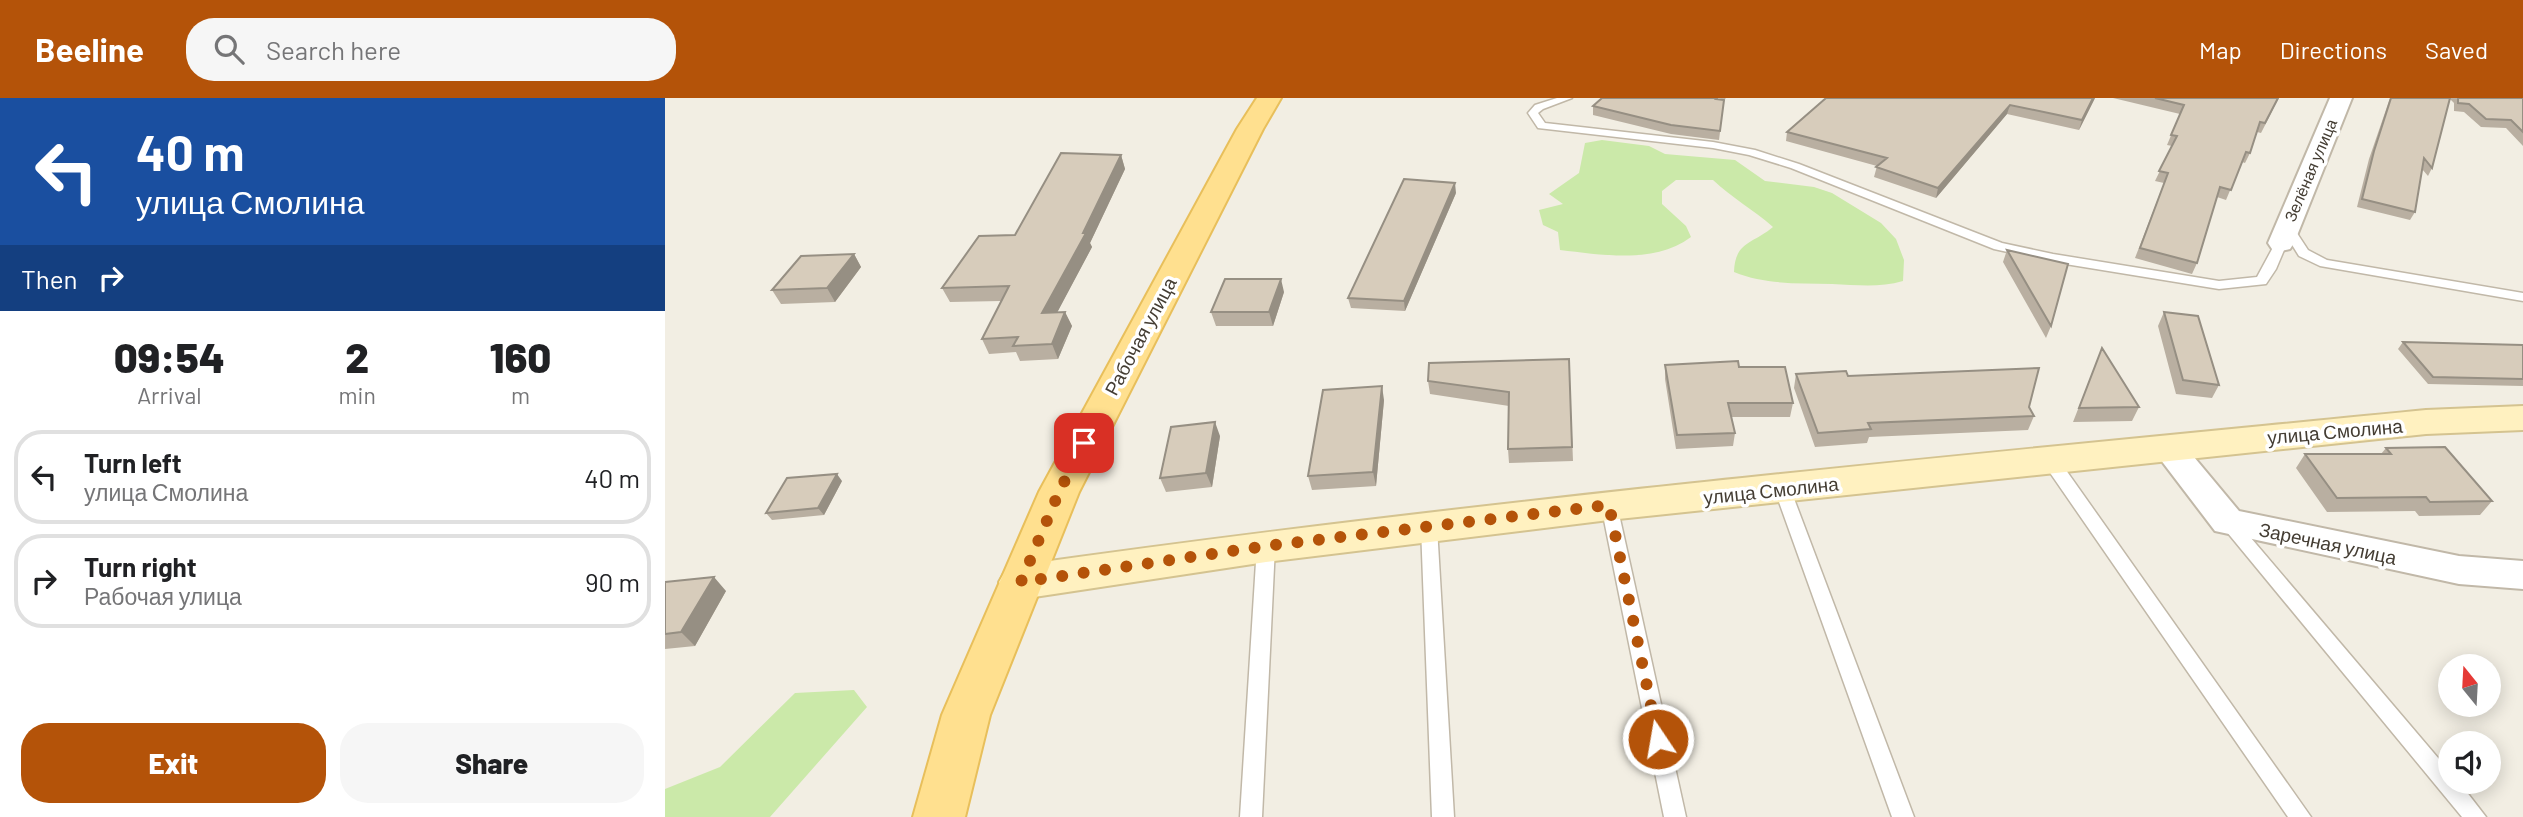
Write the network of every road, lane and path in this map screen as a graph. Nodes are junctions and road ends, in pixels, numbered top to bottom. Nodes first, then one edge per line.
1 (1269, 98) edge
2 (1567, 98) edge
3 (2341, 98) edge
4 (2284, 235) junction
5 (2523, 297) edge
6 (2523, 418) edge
7 (2167, 447) junction
8 (2050, 460) junction
9 (1782, 488) junction
10 (1609, 505) junction
11 (2228, 522) junction
12 (1429, 527) junction
13 (1266, 546) junction
14 (2523, 575) edge
15 (1021, 582) junction
16 (939, 817) edge
17 (1251, 817) edge
18 (1443, 817) edge
19 (1675, 817) edge
20 (1903, 817) edge
21 (2300, 817) edge
22 (2475, 817) edge

1 - 15 main road, Рабочая улица
2 - 4 lane
3 - 4 street, Зелёная улица
4 - 5 lane
6 - 7 street, улица Смолина
7 - 8 street, улица Смолина
7 - 11 street
8 - 9 street, улица Смолина
8 - 21 lane
9 - 10 street, улица Смолина
9 - 20 lane
10 - 12 street, улица Смолина
10 - 19 lane
11 - 14 street, Заречная улица
11 - 22 lane
12 - 13 street, улица Смолина
12 - 18 lane
13 - 15 street, улица Смолина
13 - 17 lane
15 - 16 main road, Рабочая улица

